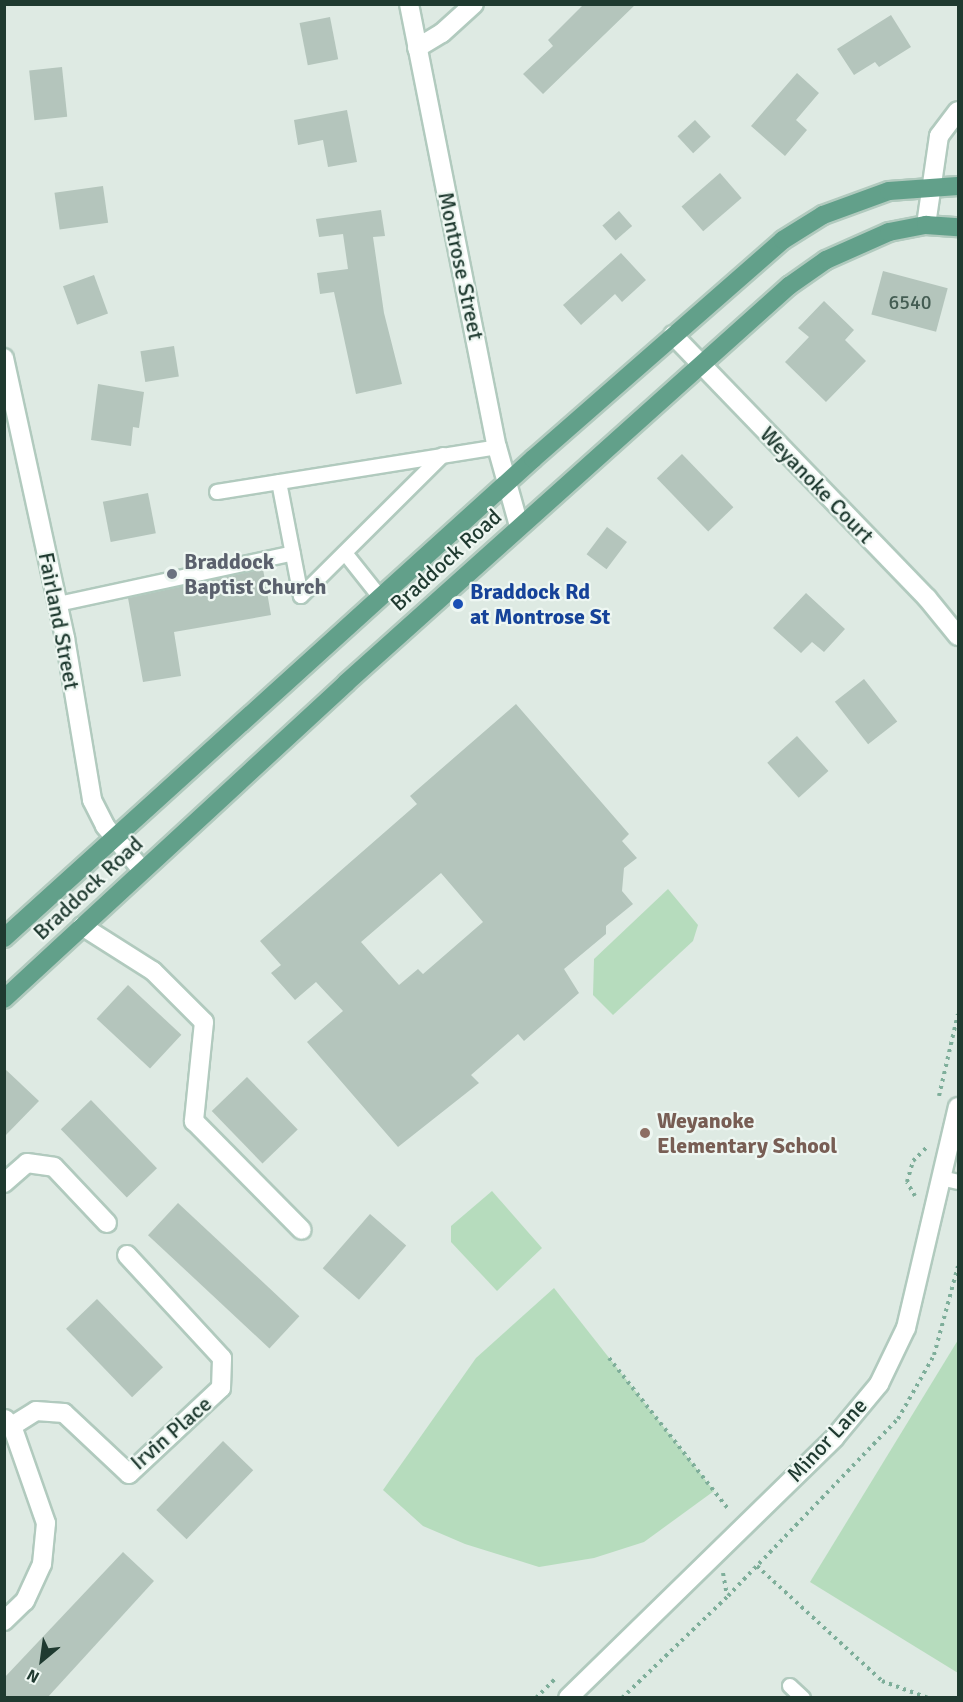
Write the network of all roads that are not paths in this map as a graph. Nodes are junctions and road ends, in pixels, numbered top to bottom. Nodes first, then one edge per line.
1 (409, 4) edge
2 (474, 4) edge
3 (417, 48) junction
4 (958, 111) edge
5 (930, 186) junction
6 (958, 186) edge
7 (926, 225) junction
8 (958, 227) edge
9 (673, 335) junction
10 (4, 358) edge
11 (702, 366) junction
12 (497, 447) junction
13 (443, 455) junction
14 (279, 482) junction
15 (507, 483) junction
16 (217, 492) dead end
17 (519, 526) junction
18 (293, 553) junction
19 (345, 553) junction
20 (380, 597) junction
21 (58, 604) junction
22 (958, 636) edge
23 (114, 837) junction
24 (142, 870) junction
25 (82, 926) junction
26 (4, 938) edge
27 (4, 999) edge
28 (958, 1107) edge
29 (950, 1180) edge
30 (4, 1183) edge
31 (107, 1223) dead end
32 (302, 1230) dead end
33 (127, 1255) dead end
34 (8, 1422) edge
35 (4, 1621) edge
36 (790, 1686) dead end
37 (568, 1698) edge
38 (804, 1698) edge

1 - 3 street, Montrose Street
2 - 3 street
3 - 12 street, Montrose Street
4 - 5 street
5 - 6 main road, Braddock Road
5 - 7 street
5 - 9 main road, Braddock Road
7 - 8 main road, Braddock Road
7 - 11 main road, Braddock Road
9 - 11 street, Weyanoke Court
9 - 15 main road, Braddock Road
10 - 21 street, Fairland Street
11 - 17 main road, Braddock Road
11 - 22 street, Weyanoke Court
12 - 13 lane
12 - 15 street, Montrose Street
13 - 14 lane
13 - 19 lane
14 - 16 lane
14 - 18 lane
15 - 17 street, Montrose Street
15 - 20 main road, Braddock Road
17 - 24 main road, Braddock Road
18 - 19 lane
18 - 21 lane
19 - 20 lane
20 - 23 main road, Braddock Road
21 - 23 street, Fairland Street
23 - 24 street, Fairland Street
23 - 26 main road, Braddock Road
24 - 25 main road, Braddock Road
25 - 27 main road, Braddock Road
25 - 32 street
28 - 29 street, Minor Lane
29 - 37 street, Minor Lane
30 - 31 street
33 - 34 street, Irvin Place
34 - 35 street
36 - 38 lane

